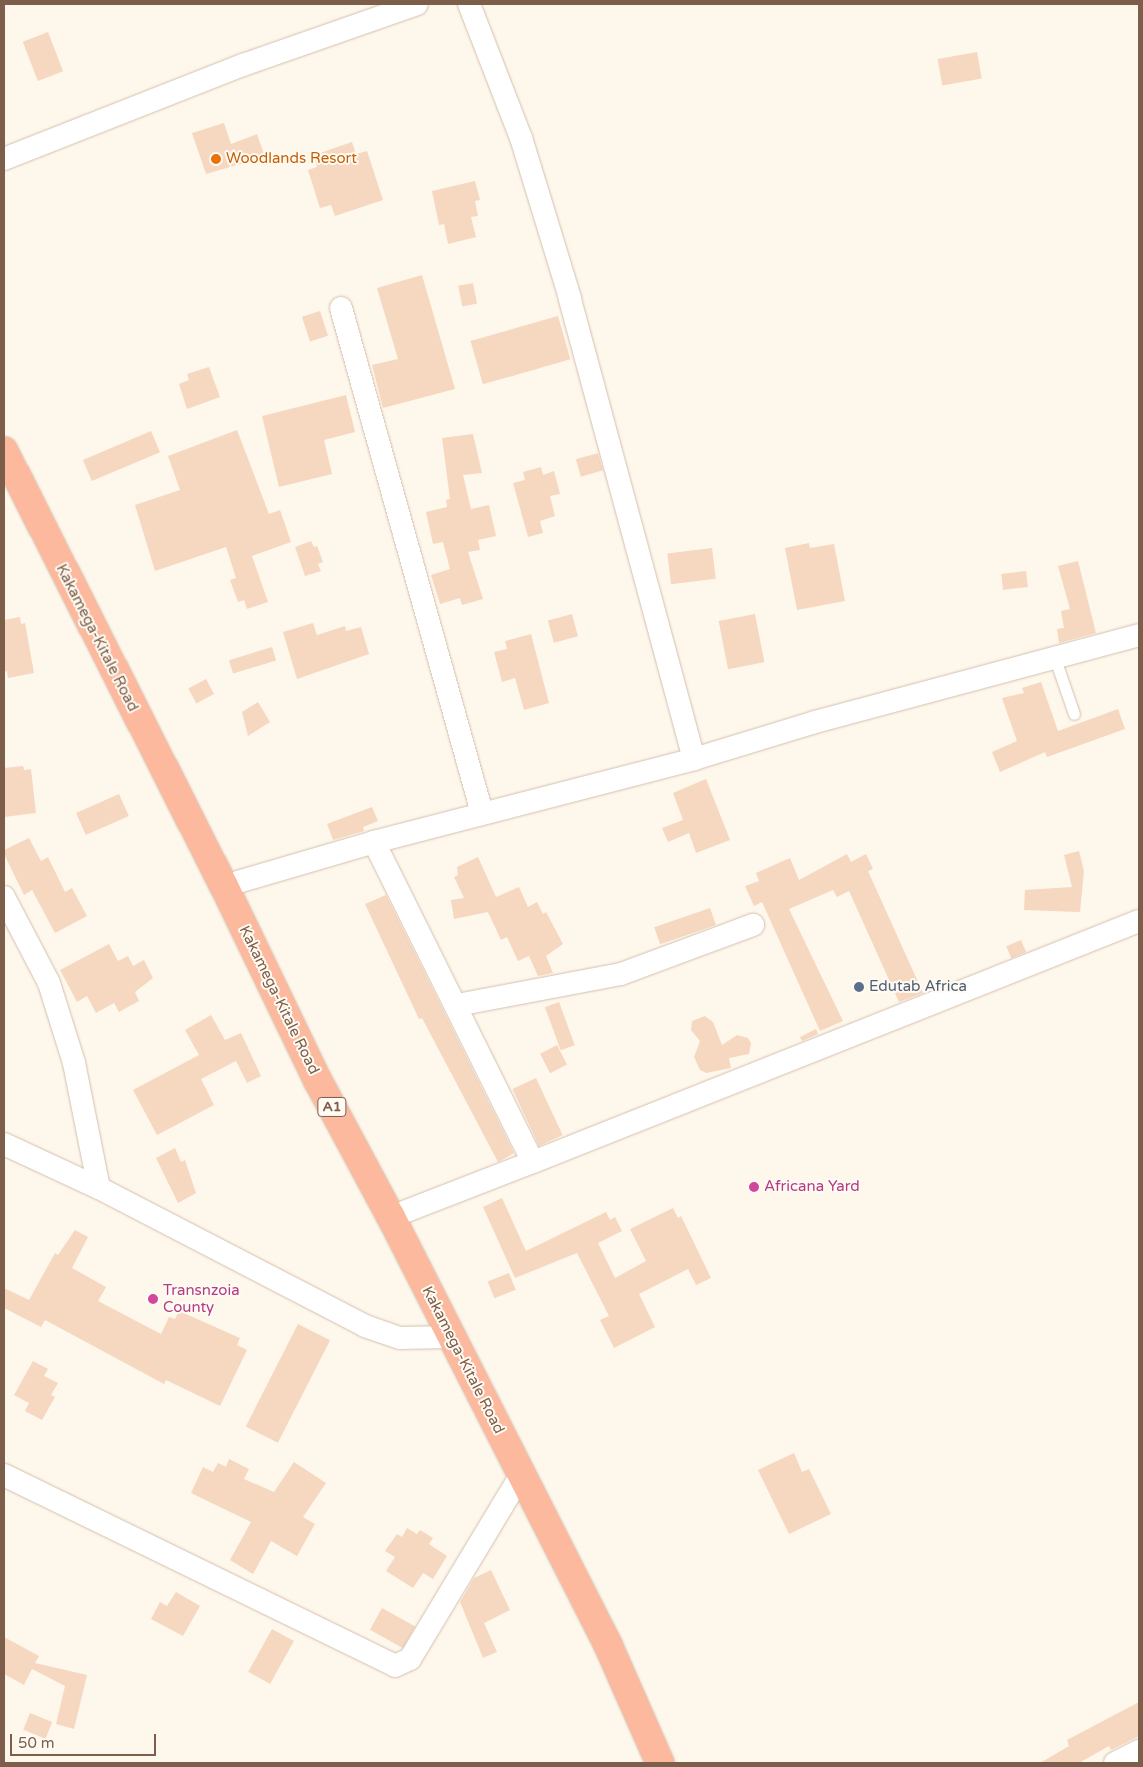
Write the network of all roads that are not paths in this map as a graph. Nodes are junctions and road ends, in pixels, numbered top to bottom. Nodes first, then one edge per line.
1 (417, 4) edge
2 (468, 4) edge
3 (4, 159) edge
4 (341, 308) dead end
5 (4, 451) edge
6 (1139, 635) edge
7 (1055, 658) junction
8 (1074, 714) dead end
9 (694, 758) junction
10 (482, 814) junction
11 (374, 842) junction
12 (224, 886) junction
13 (4, 897) edge
14 (1139, 921) edge
15 (753, 925) dead end
16 (457, 1004) junction
17 (4, 1144) edge
18 (533, 1162) junction
19 (99, 1188) junction
20 (391, 1217) junction
21 (451, 1337) junction
22 (522, 1473) junction
23 (4, 1475) edge
24 (1139, 1751) edge
25 (660, 1763) edge
26 (1115, 1763) edge

1 - 3 street
2 - 9 street
4 - 10 street
5 - 12 highway, Kakamega-Kitale Road / A1
6 - 7 street
7 - 8 lane
7 - 9 street
9 - 10 street
10 - 11 street
11 - 12 street
11 - 16 street
12 - 20 highway, Kakamega-Kitale Road / A1
13 - 19 street
14 - 18 street
15 - 16 street
16 - 18 street
17 - 19 street
18 - 20 street
19 - 21 street
20 - 21 highway, Kakamega-Kitale Road / A1
21 - 22 highway, Kakamega-Kitale Road / A1
22 - 23 street
22 - 25 highway, Kakamega-Kitale Road / A1
24 - 26 street

